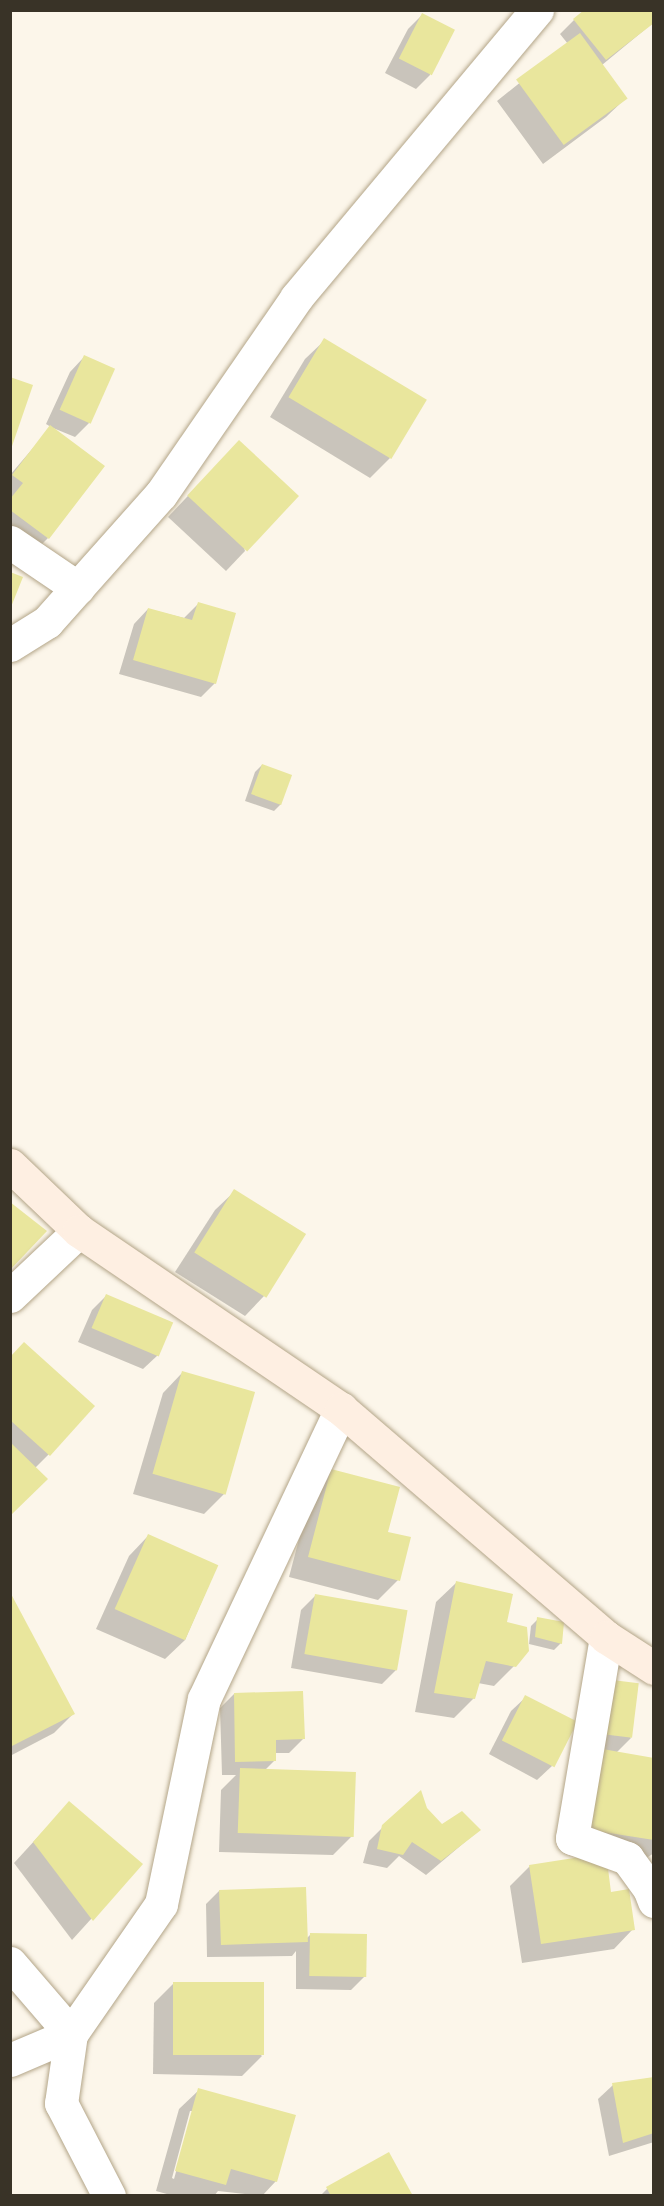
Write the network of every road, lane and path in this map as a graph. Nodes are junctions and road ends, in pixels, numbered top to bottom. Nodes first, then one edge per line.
1 (537, 10) edge
2 (10, 542) edge
3 (78, 588) junction
4 (10, 645) edge
5 (10, 1165) edge
6 (79, 1231) junction
7 (10, 1296) edge
8 (341, 1409) junction
9 (606, 1637) junction
10 (654, 1668) edge
11 (654, 1901) edge
12 (10, 1963) edge
13 (71, 2034) junction
14 (10, 2060) edge
15 (109, 2196) edge

1 - 3 street
2 - 3 street
3 - 4 street
5 - 6 street
6 - 7 street
6 - 8 street
8 - 9 street
8 - 13 street
9 - 10 street
9 - 11 street
12 - 13 street
13 - 14 street
13 - 15 street

